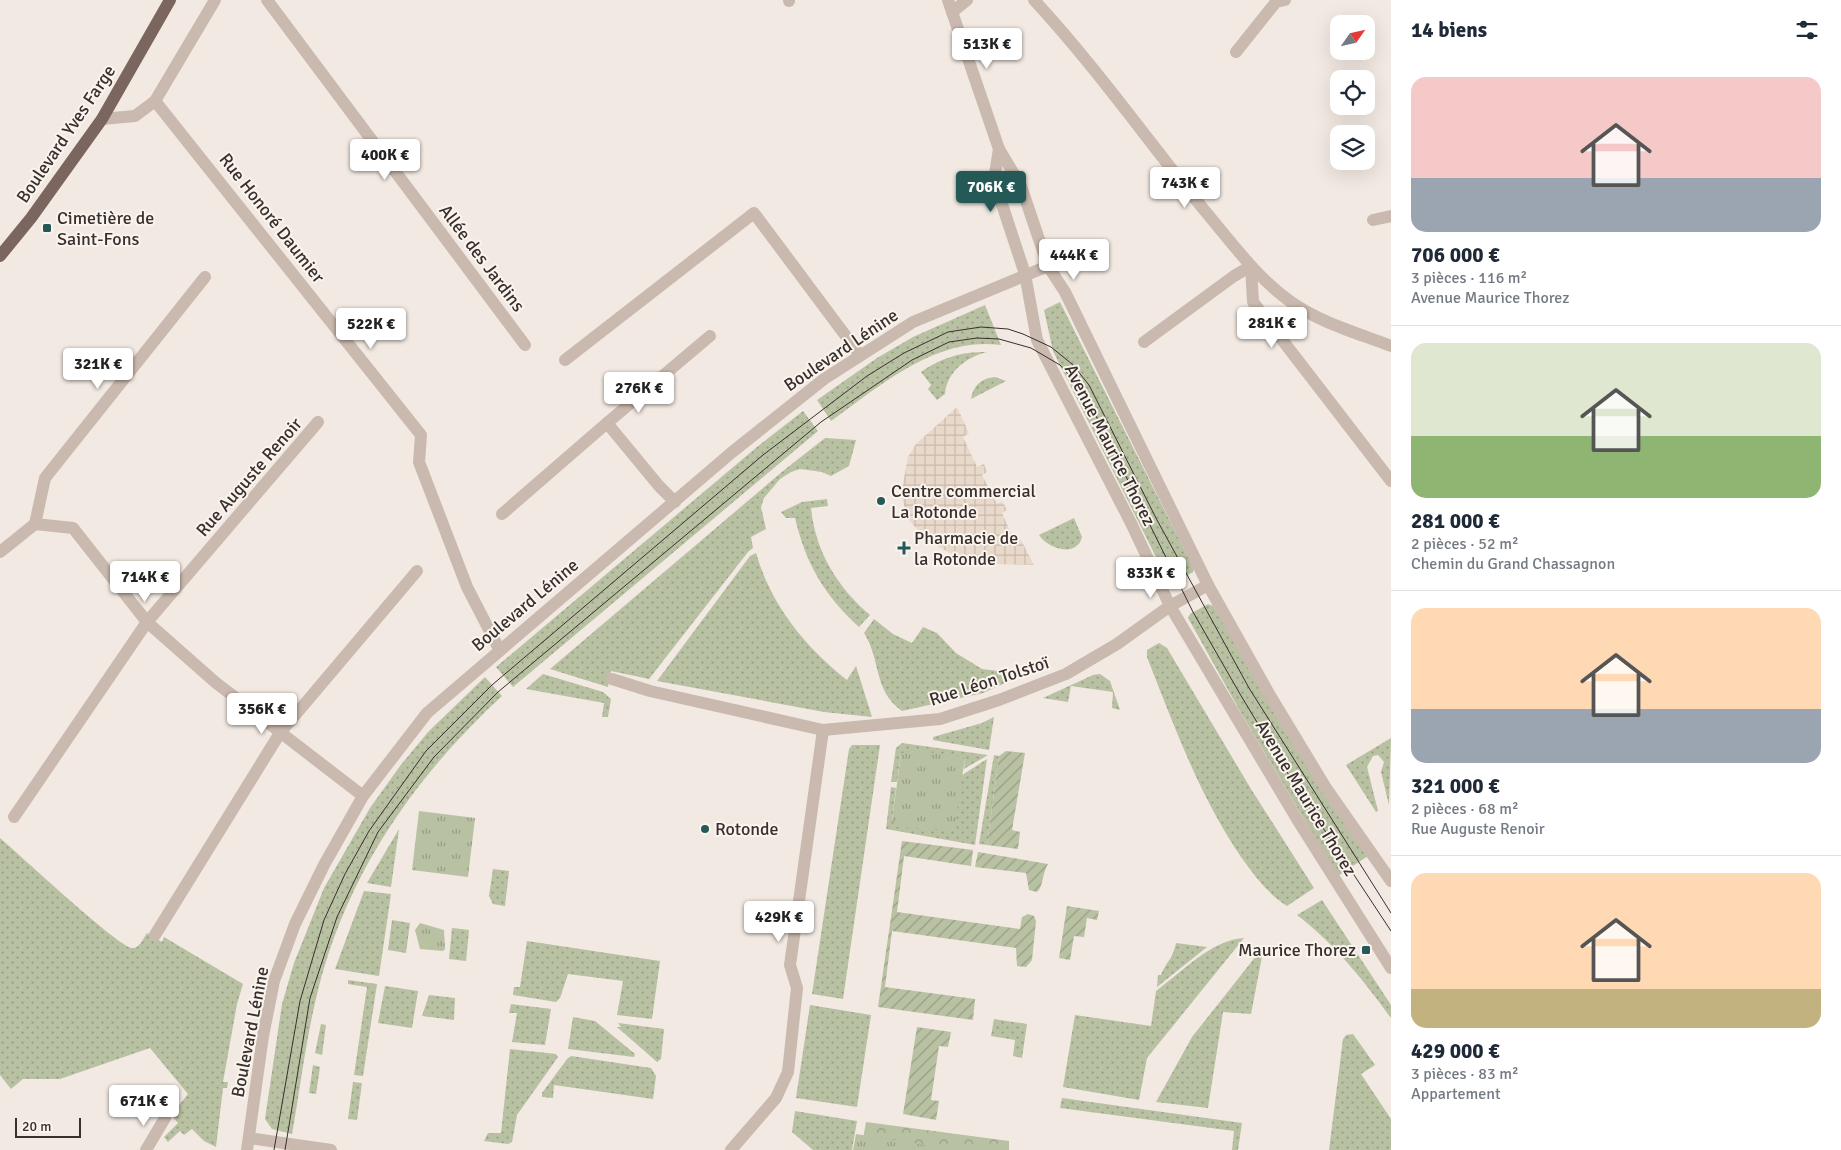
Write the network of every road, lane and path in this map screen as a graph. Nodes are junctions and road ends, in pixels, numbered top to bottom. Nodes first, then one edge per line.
1 (170, 0) edge
2 (215, 0) edge
3 (266, 0) edge
4 (967, 0) edge
5 (1034, 0) edge
6 (1285, 0) edge
7 (950, 6) edge
8 (1236, 52) dead end
9 (155, 101) junction
10 (102, 119) junction
11 (999, 150) junction
12 (1391, 216) edge
13 (1373, 220) dead end
14 (0, 256) edge
15 (1048, 266) junction
16 (1251, 266) junction
17 (1025, 274) junction
18 (205, 277) dead end
19 (710, 336) dead end
20 (1144, 342) dead end
21 (525, 345) dead end
22 (1391, 346) edge
23 (860, 355) junction
24 (565, 360) dead end
25 (318, 422) dead end
26 (607, 423) junction
27 (1391, 481) edge
28 (675, 502) junction
29 (502, 514) dead end
30 (35, 524) junction
31 (0, 552) edge
32 (417, 571) dead end
33 (1208, 585) junction
34 (1170, 606) junction
35 (147, 622) junction
36 (499, 650) junction
37 (612, 679) dead end
38 (823, 730) junction
39 (280, 733) junction
40 (363, 796) junction
41 (14, 817) dead end
42 (1391, 881) edge
43 (155, 934) dead end
44 (1391, 968) edge
45 (165, 1118) dead end
46 (248, 1144) edge
47 (146, 1150) edge
48 (331, 1150) edge
49 (731, 1150) edge

1 - 10 main road, Boulevard Yves Farge
2 - 9 street
3 - 21 street, Allée des Jardins
4 - 7 street
5 - 16 street
6 - 8 street
7 - 11 street, Avenue Maurice Thorez
9 - 10 street
9 - 36 street, Rue Honoré Daumier
10 - 14 main road, Boulevard Yves Farge
11 - 15 street, Avenue Maurice Thorez
11 - 17 street, Avenue Maurice Thorez
12 - 13 street
15 - 17 street, Boulevard Lénine
15 - 33 street, Avenue Maurice Thorez
16 - 20 street
16 - 22 street
16 - 27 street
17 - 23 street, Boulevard Lénine
17 - 34 street, Avenue Maurice Thorez
18 - 30 street
19 - 26 street
23 - 24 street
23 - 28 street, Boulevard Lénine
25 - 35 street, Rue Auguste Renoir
26 - 28 street
26 - 29 street
28 - 36 street, Boulevard Lénine
30 - 31 street
30 - 35 street
32 - 39 street
33 - 34 street, Rue Léon Tolstoï
33 - 42 street, Avenue Maurice Thorez
34 - 38 street, Rue Léon Tolstoï
34 - 44 street, Avenue Maurice Thorez
35 - 39 street
35 - 41 street, Rue Auguste Renoir
36 - 40 street, Boulevard Lénine
37 - 38 street, Rue Léon Tolstoï
38 - 49 street
39 - 40 street
39 - 43 street
40 - 46 street, Boulevard Lénine
45 - 47 street
46 - 48 street

